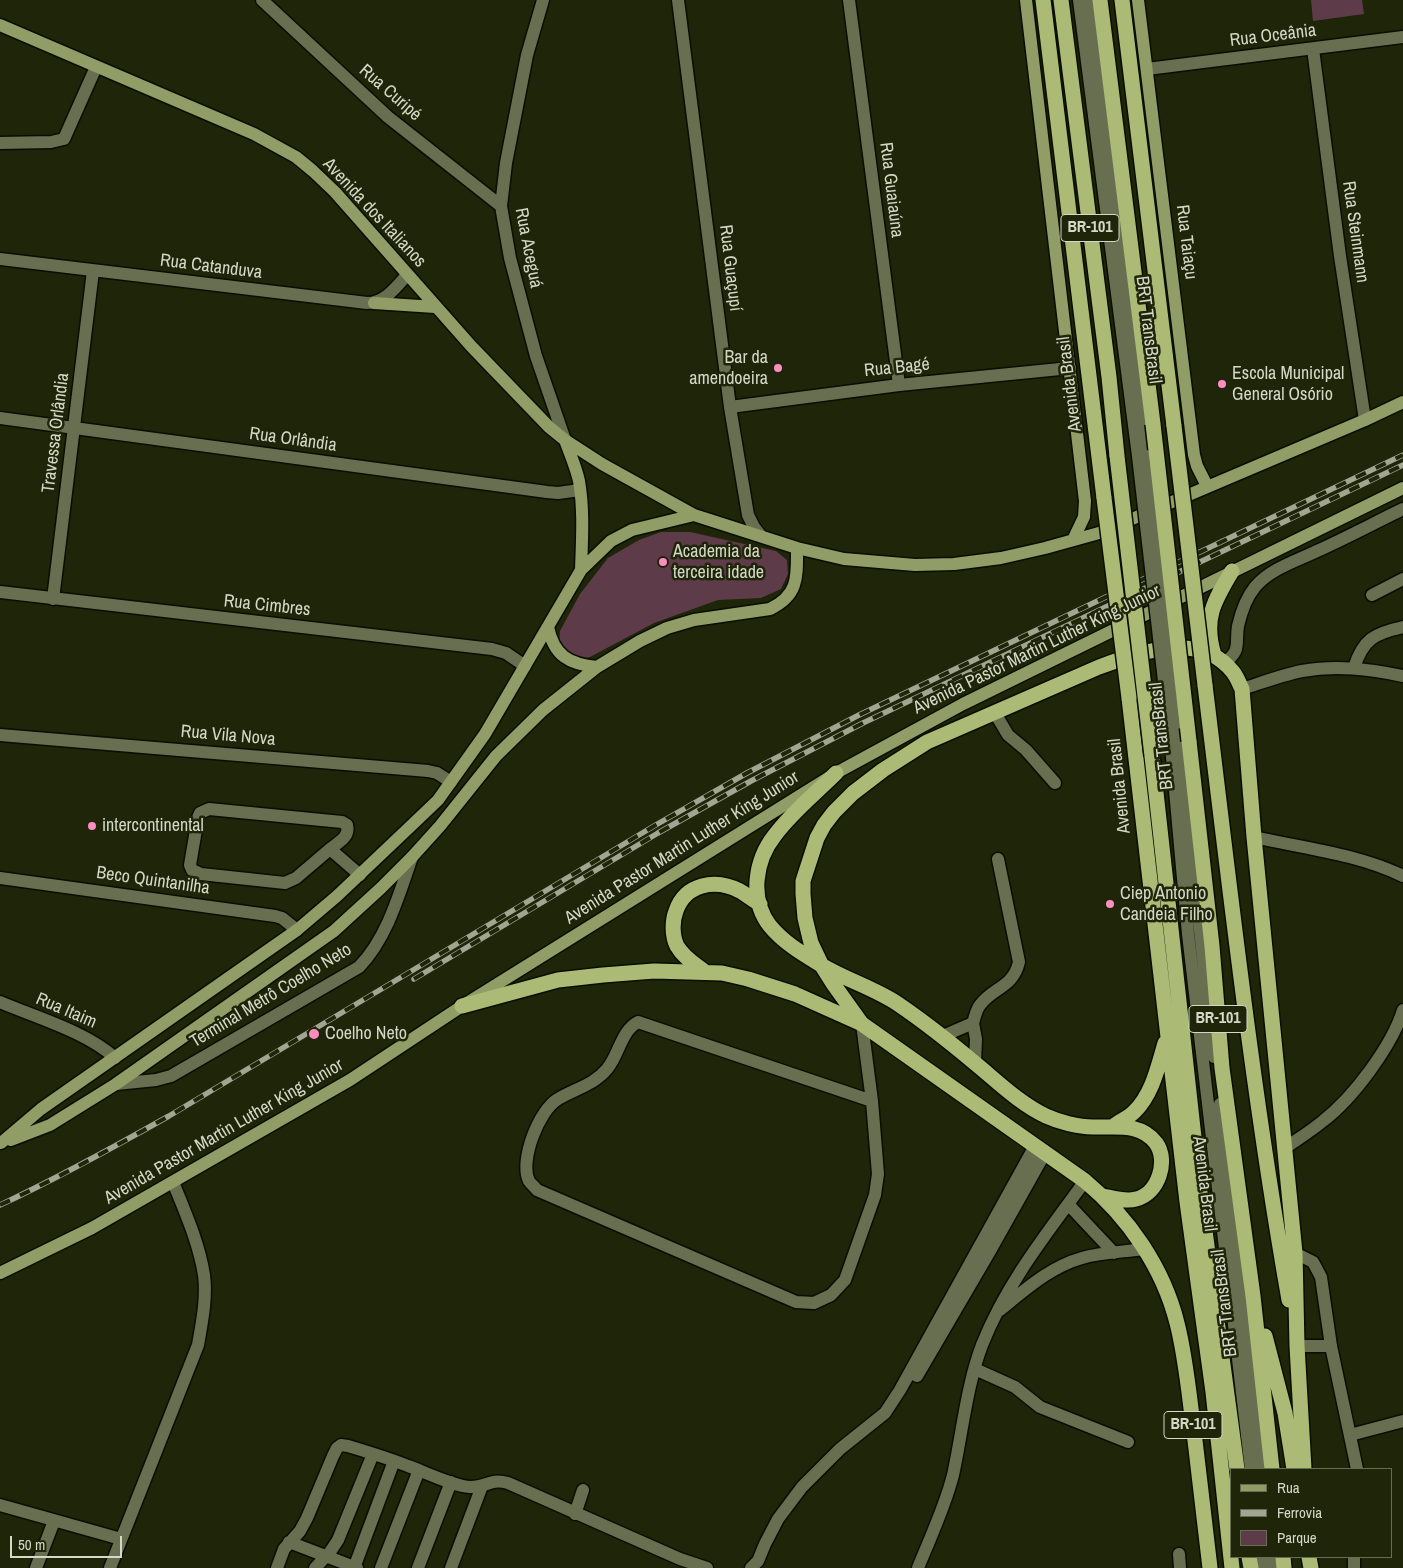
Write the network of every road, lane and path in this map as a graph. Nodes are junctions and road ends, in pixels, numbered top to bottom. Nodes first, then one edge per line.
1 (262, 0) edge
2 (544, 0) edge
3 (678, 0) edge
4 (849, 0) edge
5 (1026, 0) edge
6 (1043, 0) edge
7 (1061, 0) edge
8 (1079, 0) edge
9 (1089, 0) edge
10 (1100, 0) edge
11 (1122, 0) edge
12 (1138, 0) edge
13 (0, 25) edge
14 (1403, 37) edge
15 (1314, 49) junction
16 (96, 67) junction
17 (1147, 70) junction
18 (0, 143) edge
19 (501, 206) junction
20 (0, 259) edge
21 (93, 271) junction
22 (407, 275) junction
23 (374, 303) junction
24 (435, 307) junction
25 (1070, 368) junction
26 (899, 385) junction
27 (1403, 402) edge
28 (730, 407) junction
29 (0, 418) edge
30 (1365, 420) junction
31 (74, 427) junction
32 (565, 440) junction
33 (1142, 456) junction
34 (1207, 486) junction
35 (1403, 488) edge
36 (580, 490) junction
37 (1403, 508) edge
38 (694, 515) junction
39 (761, 536) junction
40 (1073, 540) junction
41 (797, 548) junction
42 (582, 570) junction
43 (1232, 571) junction
44 (1403, 579) edge
45 (0, 592) edge
46 (1372, 595) dead end
47 (53, 599) junction
48 (1403, 627) edge
49 (548, 628) junction
50 (1219, 659) junction
51 (526, 666) junction
52 (597, 667) junction
53 (1354, 668) junction
54 (1403, 676) edge
55 (1242, 689) junction
56 (995, 713) junction
57 (1173, 723) junction
58 (0, 735) edge
59 (836, 773) junction
60 (451, 782) junction
61 (1055, 784) dead end
62 (1254, 837) junction
63 (330, 850) junction
64 (412, 857) junction
65 (998, 859) dead end
66 (360, 874) junction
67 (1403, 876) edge
68 (0, 878) edge
69 (760, 904) junction
70 (297, 930) junction
71 (822, 966) junction
72 (705, 972) junction
73 (0, 1002) edge
74 (462, 1006) junction
75 (1402, 1015) edge
76 (973, 1023) junction
77 (862, 1024) junction
78 (943, 1036) junction
79 (1168, 1037) junction
80 (115, 1058) junction
81 (975, 1062) junction
82 (116, 1084) junction
83 (872, 1101) junction
84 (1114, 1126) junction
85 (1, 1144) edge
86 (1286, 1148) junction
87 (1040, 1149) junction
88 (1085, 1181) junction
89 (173, 1182) junction
90 (1103, 1196) junction
91 (1068, 1204) junction
92 (1144, 1249) junction
93 (1114, 1253) junction
94 (1295, 1253) junction
95 (0, 1273) edge
96 (1254, 1296) junction
97 (996, 1313) junction
98 (1296, 1346) junction
99 (1330, 1346) junction
100 (975, 1369) junction
101 (1403, 1421) edge
102 (1350, 1435) junction
103 (1128, 1442) dead end
104 (373, 1454) junction
105 (394, 1461) junction
106 (1237, 1468) edge
107 (1251, 1468) edge
108 (1262, 1468) edge
109 (1272, 1468) edge
110 (1294, 1468) edge
111 (1304, 1468) edge
112 (1357, 1468) edge
113 (418, 1470) junction
114 (451, 1482) junction
115 (482, 1486) junction
116 (583, 1490) dead end
117 (0, 1505) edge
118 (575, 1514) junction
119 (54, 1520) junction
120 (121, 1540) junction
121 (289, 1542) junction
122 (1230, 1550) edge
123 (1179, 1554) dead end
124 (326, 1556) junction
125 (36, 1568) edge
126 (110, 1568) edge
127 (277, 1568) edge
128 (316, 1568) edge
129 (356, 1568) edge
130 (381, 1568) edge
131 (418, 1568) edge
132 (451, 1568) edge
133 (707, 1568) edge
134 (751, 1568) edge
135 (918, 1568) edge
136 (1180, 1568) edge
137 (1210, 1568) edge

1 - 19 street, Rua Curipé
2 - 19 street, Rua Aceguá
3 - 28 street, Rua Guaçupí
4 - 26 street, Rua Guaiaúna
5 - 25 main road, Avenida Brasil
6 - 79 highway, Avenida Brasil, bridge
7 - 106 highway, Avenida Brasil / BR-101, bridge
8 - 33 street, BRT TransBrasil
9 - 33 street, BRT TransBrasil
10 - 96 highway, Avenida Brasil / BR-101, bridge
11 - 98 highway, bridge
12 - 17 main road, Rua Taiaçu
13 - 16 main road, Avenida dos Italianos
14 - 15 street, Rua Oceânia
15 - 17 street, Rua Oceânia
15 - 30 street, Rua Steinmann
16 - 18 street
16 - 22 main road, Avenida dos Italianos
17 - 34 main road, Rua Taiaçu
19 - 32 street, Rua Aceguá
20 - 21 street, Rua Catanduva
21 - 23 street, Rua Catanduva
21 - 31 street, Travessa Orlândia
22 - 23 street
22 - 24 main road, Avenida dos Italianos
23 - 24 main road
24 - 32 main road, Avenida dos Italianos
25 - 26 street, Rua Bagé
25 - 40 main road, Avenida Brasil
26 - 28 street, Rua Bagé
27 - 30 main road
28 - 39 street, Rua Guaçupí
29 - 31 street, Rua Orlândia
30 - 34 main road
31 - 36 street, Rua Orlândia
31 - 47 street, Travessa Orlândia
32 - 36 main road, Avenida dos Italianos
32 - 38 main road, Avenida dos Italianos
33 - 57 street, BRT TransBrasil, bridge
34 - 40 main road
35 - 43 main road, Avenida Pastor Martin Luther King Junior
36 - 42 main road, Avenida dos Italianos
37 - 50 street
38 - 39 main road
38 - 42 main road
39 - 41 main road
40 - 41 main road
41 - 52 main road
42 - 49 main road
43 - 50 highway
43 - 59 main road, Avenida Pastor Martin Luther King Junior
44 - 46 street
45 - 47 street, Rua Cimbres
47 - 51 street, Rua Cimbres
48 - 53 street
49 - 51 main road
49 - 52 main road
50 - 55 highway
50 - 56 highway
51 - 60 main road
52 - 64 main road
53 - 54 street
53 - 55 street
55 - 62 highway
56 - 61 street
56 - 71 highway
57 - 107 street, BRT TransBrasil
57 - 108 street, BRT TransBrasil
58 - 60 street, Rua Vila Nova
59 - 69 highway
59 - 74 main road, Avenida Pastor Martin Luther King Junior
60 - 66 main road
62 - 67 street
62 - 86 highway
63 - 63 street
63 - 66 street
64 - 82 main road
64 - 82 street, Terminal Metrô Coelho Neto
65 - 76 street
66 - 70 main road
68 - 70 street, Beco Quintanilha
69 - 71 highway
69 - 72 highway
70 - 80 main road
71 - 77 highway
71 - 78 highway
72 - 74 highway
72 - 77 highway
73 - 80 street, Rua Itaim
74 - 89 main road, Avenida Pastor Martin Luther King Junior
75 - 86 street
76 - 78 street
76 - 81 street
77 - 83 street
77 - 87 highway
78 - 81 highway
79 - 84 highway
79 - 122 highway, Avenida Brasil
80 - 85 main road
81 - 84 highway
82 - 85 main road
83 - 83 street
84 - 90 highway
86 - 94 highway
87 - 88 highway
87 - 134 street
88 - 90 highway
88 - 91 street
89 - 95 main road, Avenida Pastor Martin Luther King Junior
89 - 120 street
90 - 92 highway
91 - 93 street
91 - 97 street
92 - 93 street
92 - 137 highway, BR-101
93 - 97 street
94 - 98 highway
94 - 99 street
96 - 109 highway, Avenida Brasil / BR-101
96 - 110 highway
97 - 100 street
98 - 99 street
98 - 111 highway
99 - 102 street
100 - 103 street
100 - 135 street
101 - 102 street
102 - 112 street
104 - 105 street
104 - 121 street
104 - 124 street
105 - 113 street
105 - 129 street
113 - 114 street
113 - 130 street
114 - 115 street
114 - 131 street
115 - 118 street
115 - 132 street
116 - 118 street
117 - 119 street
118 - 133 street
119 - 120 street
119 - 125 street
120 - 126 street
121 - 124 street
121 - 127 street
123 - 136 street
124 - 128 street
124 - 129 street

